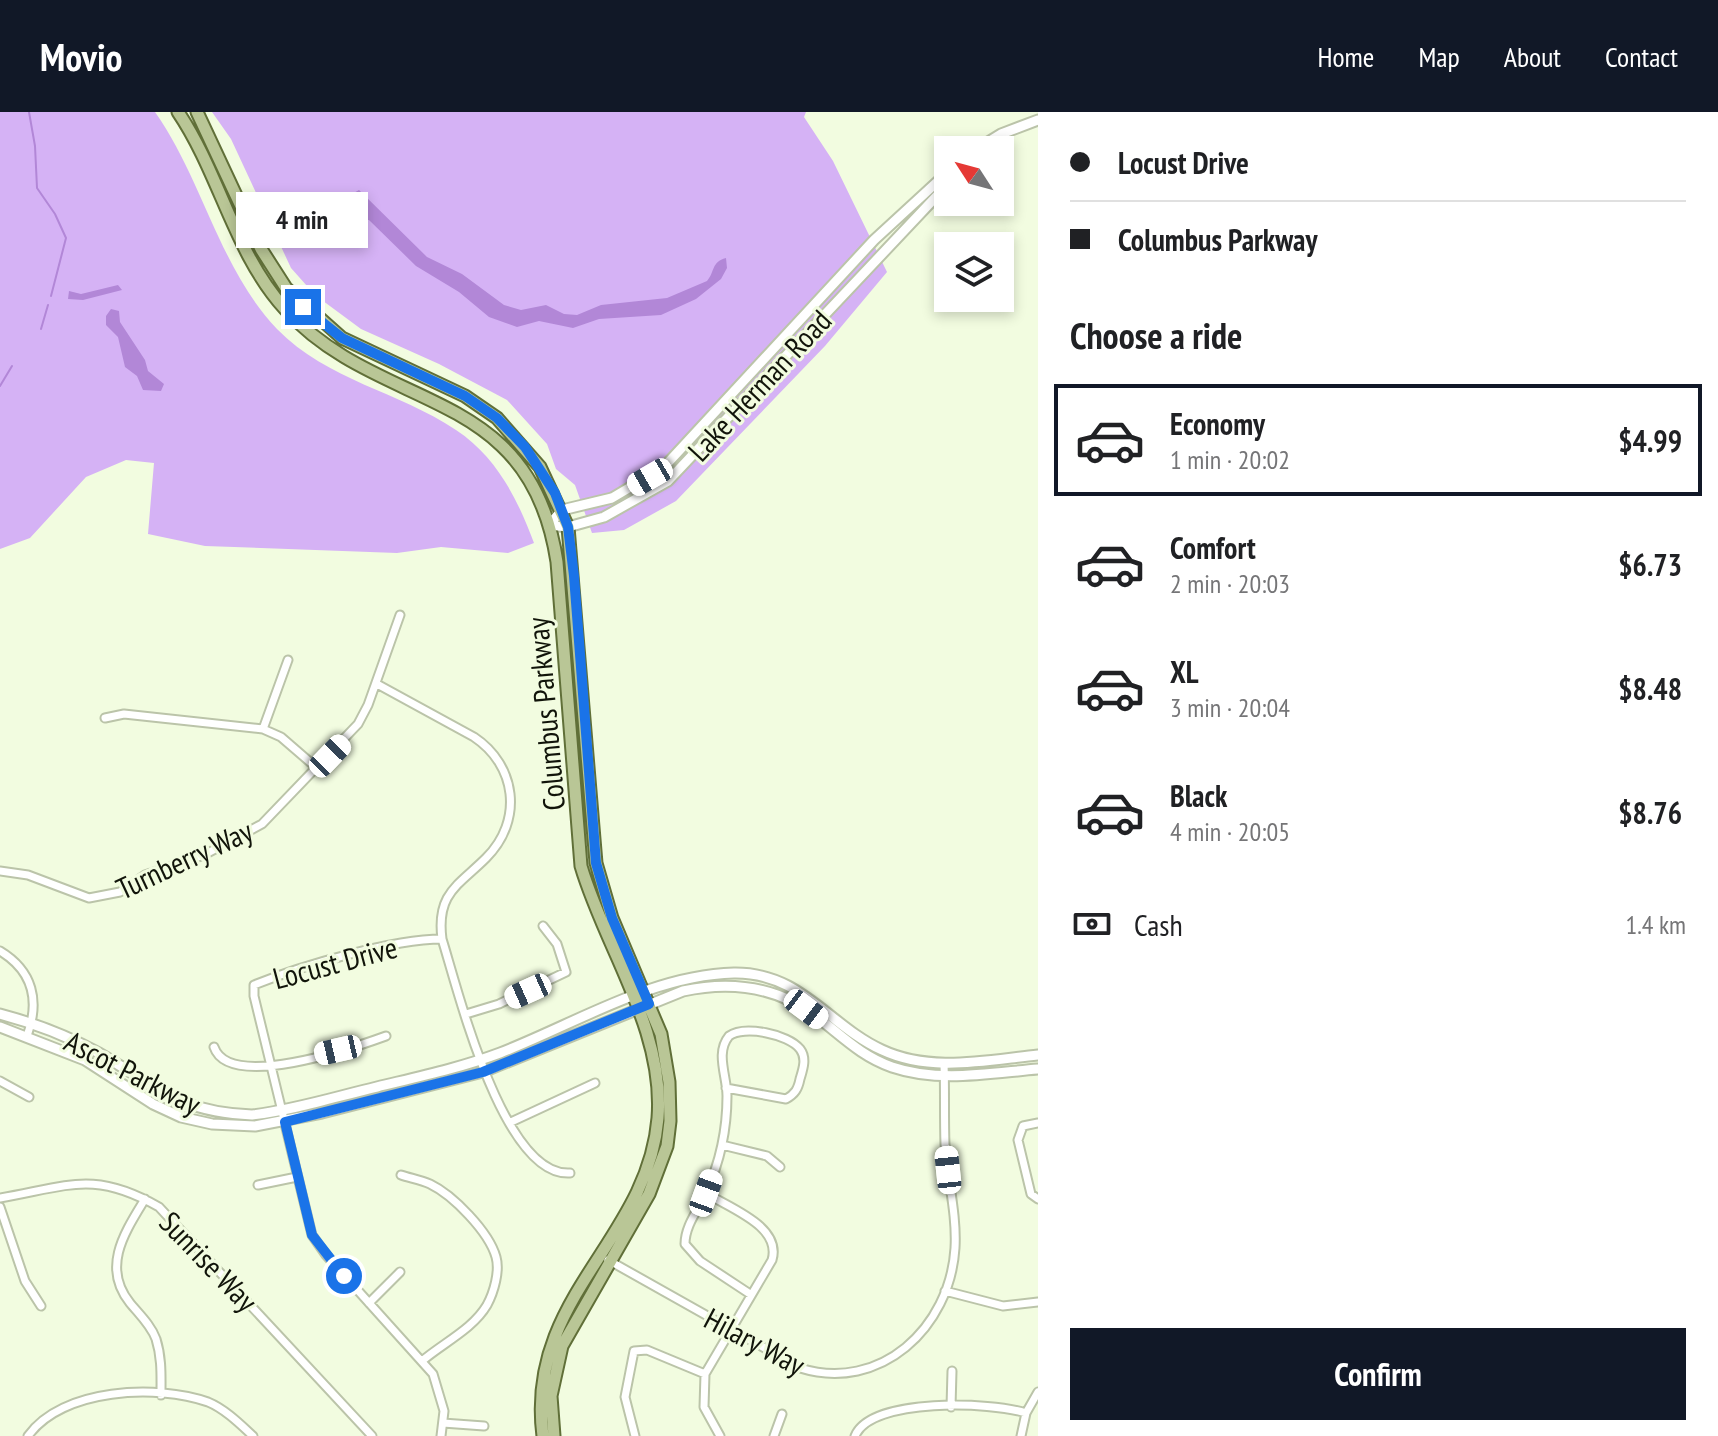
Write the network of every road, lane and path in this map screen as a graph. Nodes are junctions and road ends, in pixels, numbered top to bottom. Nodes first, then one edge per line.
1 (178, 112) edge
2 (197, 112) edge
3 (1038, 120) edge
4 (1023, 125) junction
5 (998, 136) edge
6 (1007, 136) edge
7 (934, 185) edge
8 (934, 199) edge
9 (562, 510) junction
10 (549, 525) junction
11 (568, 527) junction
12 (400, 615) dead end
13 (288, 660) dead end
14 (377, 684) junction
15 (105, 718) dead end
16 (263, 729) junction
17 (318, 769) junction
18 (0, 871) edge
19 (543, 926) dead end
20 (442, 939) junction
21 (0, 951) edge
22 (640, 1001) junction
23 (0, 1014) edge
24 (466, 1014) junction
25 (31, 1025) junction
26 (0, 1027) edge
27 (27, 1036) junction
28 (386, 1036) dead end
29 (214, 1047) dead end
30 (1038, 1055) edge
31 (479, 1061) junction
32 (944, 1064) junction
33 (271, 1066) junction
34 (1038, 1069) edge
35 (483, 1072) junction
36 (944, 1076) junction
37 (0, 1081) edge
38 (595, 1083) dead end
39 (726, 1088) junction
40 (29, 1097) dead end
41 (282, 1110) junction
42 (285, 1122) junction
43 (511, 1122) junction
44 (1038, 1123) edge
45 (722, 1145) junction
46 (780, 1167) dead end
47 (570, 1173) dead end
48 (401, 1175) dead end
49 (297, 1177) junction
50 (258, 1185) dead end
51 (706, 1193) junction
52 (0, 1198) edge
53 (145, 1199) junction
54 (1038, 1199) edge
55 (0, 1207) edge
56 (605, 1258) junction
57 (400, 1272) dead end
58 (945, 1291) junction
59 (750, 1294) junction
60 (1038, 1302) edge
61 (369, 1303) junction
62 (41, 1306) dead end
63 (731, 1329) junction
64 (422, 1361) junction
65 (952, 1371) dead end
66 (705, 1374) junction
67 (1038, 1392) edge
68 (161, 1395) junction
69 (951, 1407) junction
70 (1026, 1413) junction
71 (782, 1414) dead end
72 (443, 1423) junction
73 (484, 1426) dead end
74 (28, 1436) edge
75 (253, 1436) edge
76 (372, 1436) edge
77 (441, 1436) edge
78 (543, 1436) edge
79 (554, 1436) edge
80 (635, 1436) edge
81 (720, 1436) edge
82 (774, 1436) edge
83 (855, 1436) edge
84 (1021, 1436) edge

1 - 10 main road, Columbus Parkway
2 - 9 main road, Columbus Parkway
3 - 4 main road
4 - 5 main road
4 - 6 main road
7 - 9 main road, Lake Herman Road
8 - 11 main road, Lake Herman Road
9 - 10 main road
9 - 11 main road, Columbus Parkway
10 - 11 main road, Lake Herman Road
10 - 22 main road, Columbus Parkway
11 - 22 main road, Columbus Parkway
12 - 14 street, Turnberry Way
13 - 16 street
14 - 17 street, Turnberry Way
14 - 20 street
15 - 16 street
16 - 17 street
17 - 18 street, Turnberry Way
19 - 24 street
20 - 24 street
20 - 33 street, Locust Drive
21 - 25 street
22 - 31 main road, Ascot Parkway
22 - 32 main road, Ascot Parkway
22 - 35 main road, Ascot Parkway
22 - 36 main road, Ascot Parkway
22 - 56 main road, Columbus Parkway
23 - 25 main road, Ascot Parkway
24 - 31 street
25 - 27 street
25 - 41 main road, Ascot Parkway
26 - 27 main road, Ascot Parkway
27 - 42 main road, Ascot Parkway
28 - 33 street
29 - 33 street
30 - 32 main road, Ascot Parkway
31 - 35 street
31 - 41 main road, Ascot Parkway
32 - 36 street, Hilary Way
33 - 41 street, Locust Drive
34 - 36 main road, Ascot Parkway
35 - 42 main road, Ascot Parkway
35 - 43 street
36 - 58 street, Hilary Way
37 - 40 street
38 - 43 street
39 - 39 street
39 - 45 street
41 - 42 street, Locust Drive
42 - 49 street, Locust Drive
43 - 47 street
44 - 54 street
45 - 46 street
45 - 51 street
48 - 64 street
49 - 50 street
49 - 61 street, Locust Drive
51 - 59 street
51 - 59 street
52 - 53 street, Sunrise Way
53 - 68 street
53 - 76 street, Sunrise Way
55 - 62 street
56 - 63 street, Hilary Way
56 - 78 main road, Columbus Parkway
56 - 79 main road, Columbus Parkway
57 - 61 street
58 - 60 street
58 - 63 street, Hilary Way
59 - 63 street
61 - 64 street, Locust Drive
63 - 66 street
64 - 72 street, Locust Drive
65 - 69 street
66 - 80 street
66 - 81 street
67 - 70 street
68 - 74 street
68 - 75 street
69 - 70 street
69 - 83 street
70 - 84 street
71 - 82 street
72 - 73 street
72 - 77 street, Locust Drive

